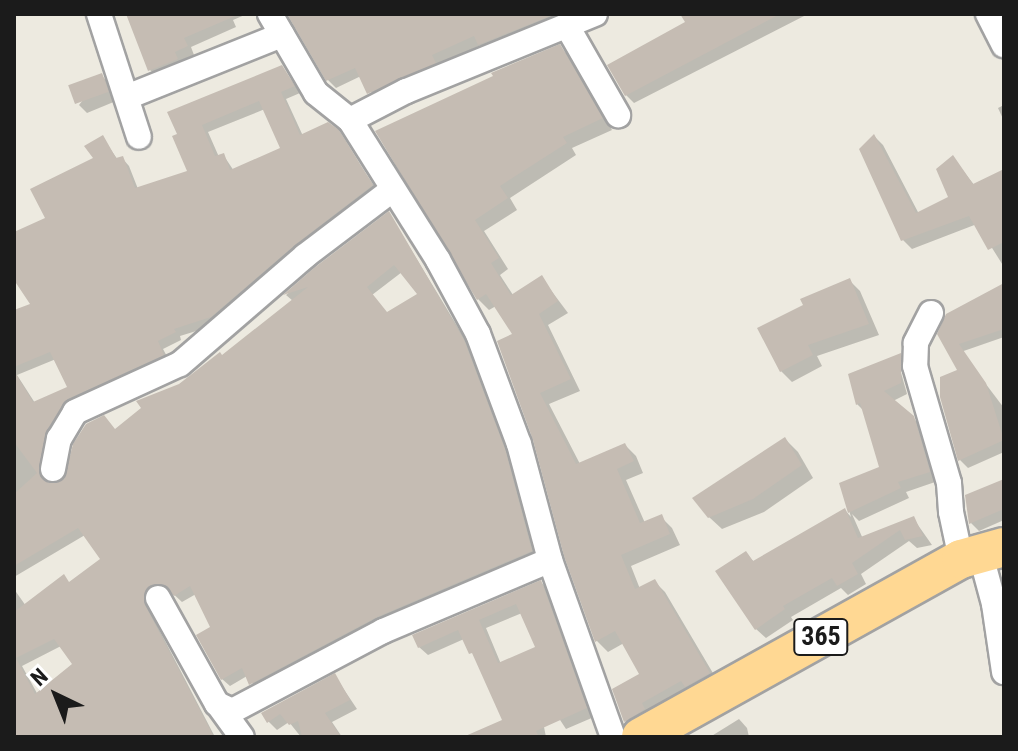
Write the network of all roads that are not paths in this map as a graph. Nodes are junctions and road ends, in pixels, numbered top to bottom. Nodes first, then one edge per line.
1 (99, 14) edge
2 (595, 14) edge
3 (988, 14) edge
4 (276, 24) edge
5 (567, 26) junction
6 (1004, 45) edge
7 (127, 97) junction
8 (618, 115) dead end
9 (350, 120) junction
10 (139, 137) dead end
11 (392, 190) junction
12 (931, 313) dead end
13 (53, 469) dead end
14 (982, 553) edge
15 (550, 560) junction
16 (158, 598) dead end
17 (1004, 672) edge
18 (220, 707) junction
19 (242, 737) edge
20 (613, 737) edge
21 (641, 737) edge

1 - 7 street
2 - 5 street
3 - 6 street
4 - 7 street
4 - 9 street
5 - 8 street
5 - 9 street
7 - 10 street
9 - 11 street
11 - 13 street
11 - 15 street
12 - 14 street
14 - 17 street
14 - 21 main road, 365
15 - 18 street
15 - 20 street
16 - 18 street
18 - 19 street

